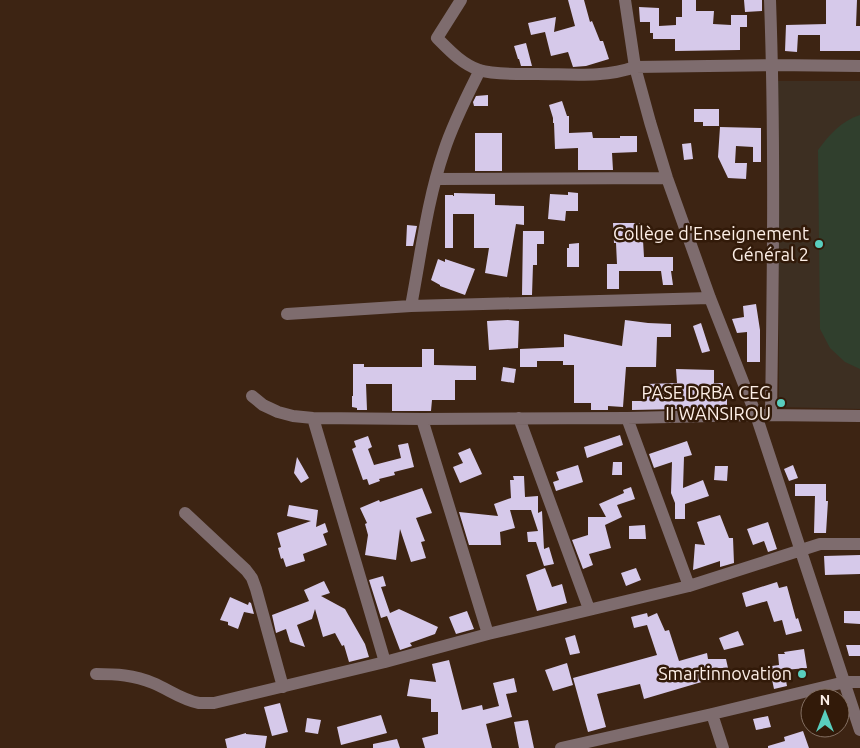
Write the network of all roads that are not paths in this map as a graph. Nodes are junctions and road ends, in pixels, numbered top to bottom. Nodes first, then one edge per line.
1 (461, 0) edge
2 (625, 0) edge
3 (770, 0) edge
4 (773, 65) junction
5 (860, 66) edge
6 (635, 67) junction
7 (480, 70) junction
8 (667, 178) junction
9 (436, 179) junction
10 (710, 298) junction
11 (411, 306) junction
12 (287, 314) dead end
13 (252, 396) dead end
14 (756, 415) junction
15 (771, 415) junction
16 (860, 416) edge
17 (313, 418) junction
18 (519, 418) junction
19 (626, 418) junction
20 (422, 419) junction
21 (185, 513) dead end
22 (860, 544) edge
23 (800, 551) junction
24 (689, 586) junction
25 (589, 610) junction
26 (488, 634) junction
27 (385, 662) junction
28 (96, 674) dead end
29 (845, 682) junction
30 (860, 682) edge
31 (283, 688) junction
32 (712, 714) junction
33 (860, 730) edge
34 (611, 742) edge
35 (561, 748) edge
36 (723, 748) edge

1 - 7 street
2 - 6 street
3 - 4 street
4 - 5 street
4 - 6 street
4 - 15 street
6 - 7 street
6 - 8 street
7 - 9 street
8 - 9 street
8 - 10 street
9 - 11 street
10 - 11 street
10 - 14 street
11 - 12 street
13 - 17 street
14 - 15 street
14 - 19 street
14 - 23 street
15 - 16 street
17 - 20 street
17 - 27 street
18 - 19 street
18 - 20 street
18 - 25 street
19 - 24 street
20 - 26 street
21 - 31 street
22 - 23 street
23 - 24 street
23 - 29 street
24 - 25 street
25 - 26 street
26 - 27 street
27 - 31 street
28 - 31 street
29 - 30 street
29 - 32 street
29 - 33 street
32 - 34 street
32 - 36 street
34 - 35 street

